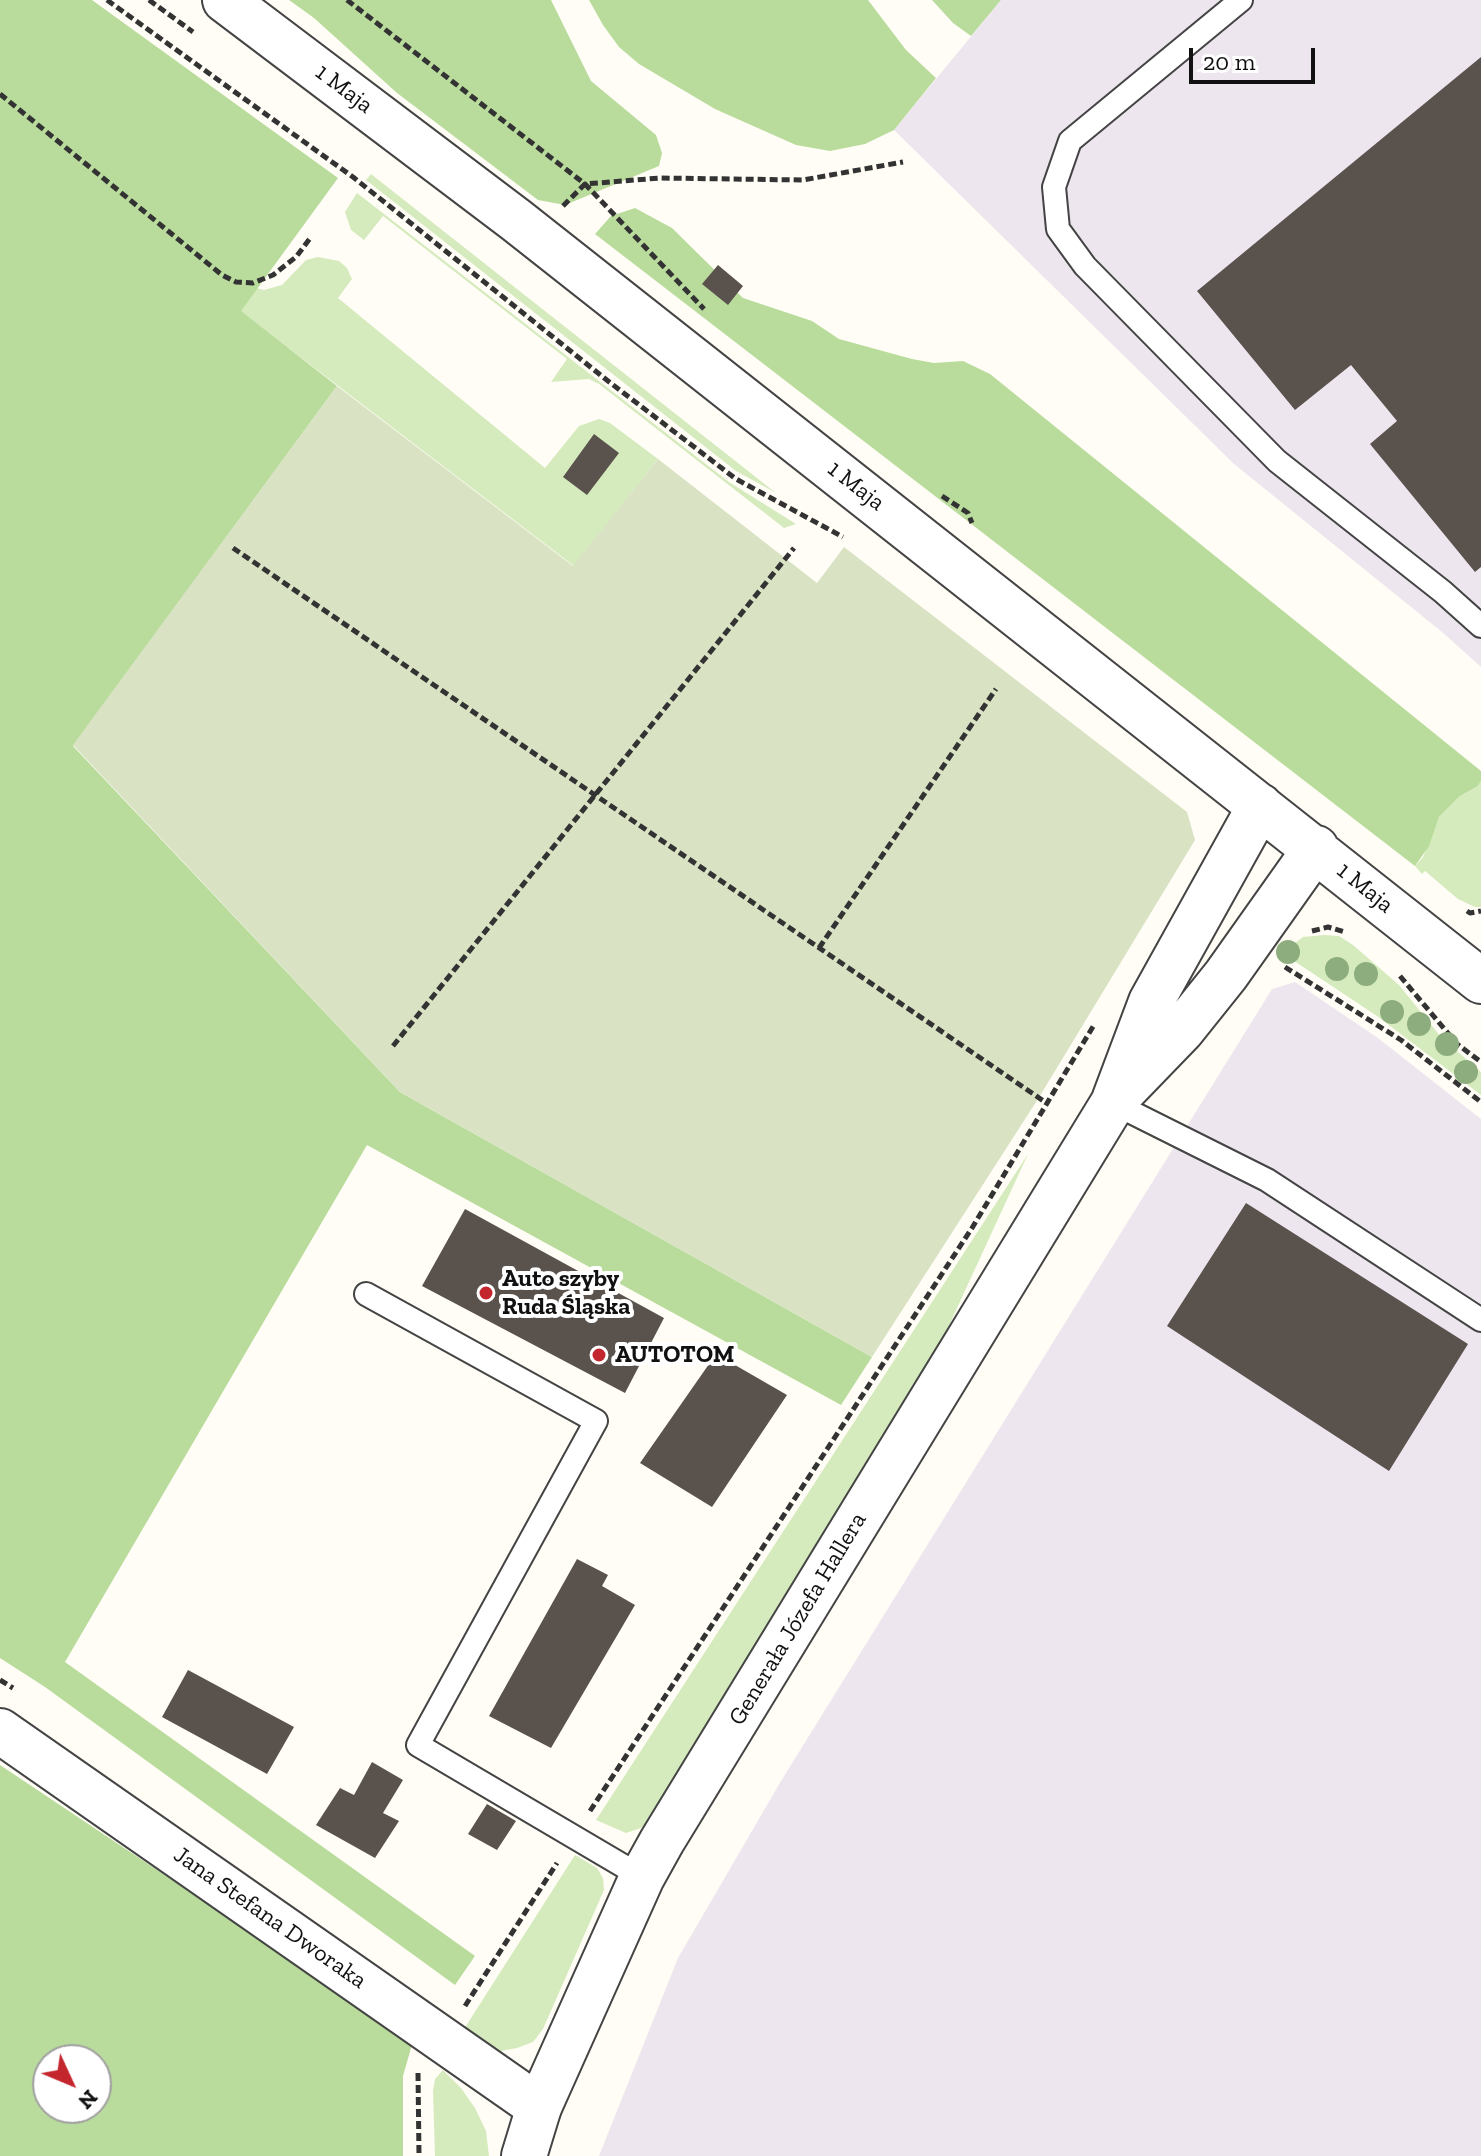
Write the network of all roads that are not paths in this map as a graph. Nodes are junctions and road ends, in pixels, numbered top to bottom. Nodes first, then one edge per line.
1 (225, 0) edge
2 (1241, 0) edge
3 (1481, 626) edge
4 (1260, 806) junction
5 (1316, 848) junction
6 (1478, 973) edge
7 (1113, 1103) junction
8 (366, 1294) dead end
9 (1481, 1320) edge
10 (0, 1731) edge
11 (642, 1877) junction
12 (539, 2107) junction
13 (524, 2156) edge

1 - 4 street, 1 Maja
2 - 3 lane
4 - 5 street, 1 Maja
4 - 7 street, Generała Józefa Hallera
5 - 6 street, 1 Maja
5 - 7 street, Generała Józefa Hallera
7 - 9 lane
7 - 11 street, Generała Józefa Hallera
8 - 11 lane
10 - 12 street, Jana Stefana Dworaka
11 - 12 street, Generała Józefa Hallera
12 - 13 street, Generała Józefa Hallera

